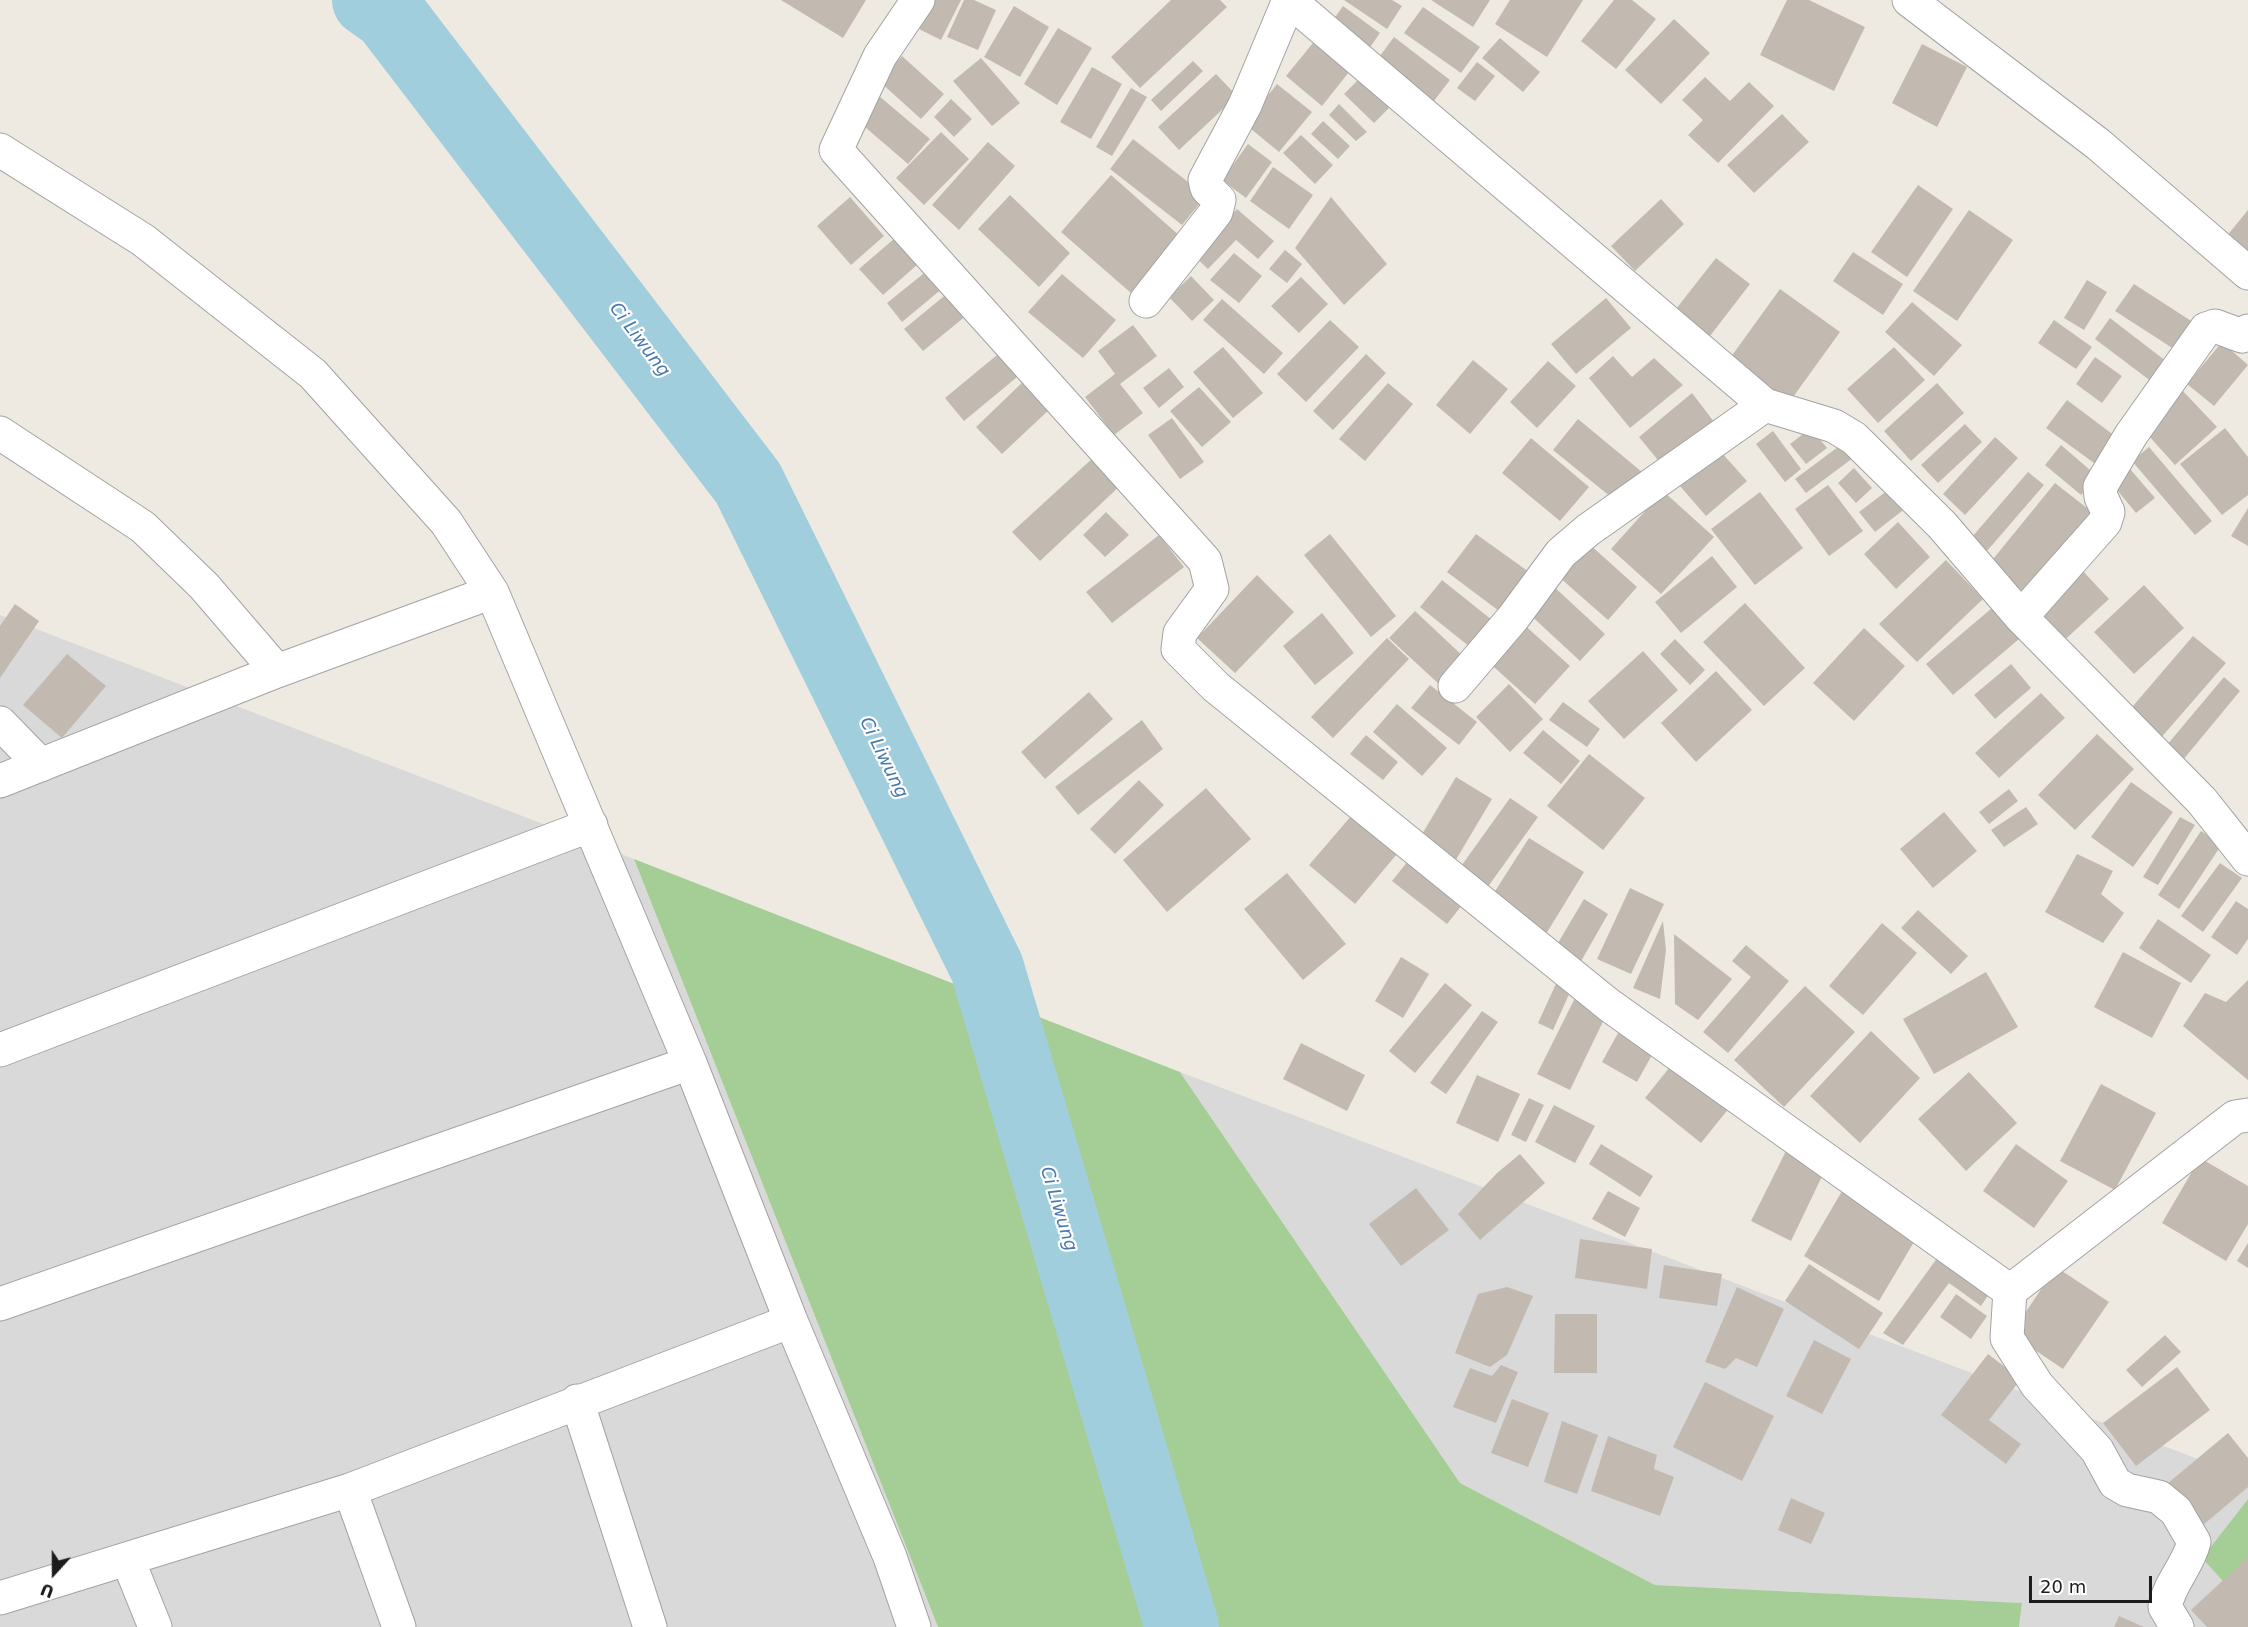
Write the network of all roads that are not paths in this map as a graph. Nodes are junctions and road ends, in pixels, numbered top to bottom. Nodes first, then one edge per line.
1 (918, 0) edge
2 (1289, 0) edge
3 (1910, 0) edge
4 (0, 150) edge
5 (2248, 273) edge
6 (1146, 302) dead end
7 (2248, 332) edge
8 (1765, 405) junction
9 (0, 433) edge
10 (492, 592) junction
11 (2021, 617) junction
12 (277, 671) junction
13 (1455, 687) dead end
14 (0, 723) edge
15 (41, 765) junction
16 (0, 781) edge
17 (591, 825) junction
18 (2248, 859) edge
19 (0, 1050) edge
20 (690, 1063) junction
21 (2248, 1115) edge
22 (2010, 1291) junction
23 (0, 1304) edge
24 (790, 1321) junction
25 (577, 1401) junction
26 (351, 1490) junction
27 (128, 1560) junction
28 (0, 1598) edge
29 (155, 1627) edge
30 (399, 1627) edge
31 (650, 1627) edge
32 (914, 1627) edge
33 (2177, 1627) edge

1 - 22 street
2 - 6 street
2 - 8 street
3 - 5 street
4 - 10 street
7 - 11 street
8 - 11 street
8 - 13 street
9 - 12 street
10 - 12 street
10 - 17 street
11 - 18 street
12 - 15 street
14 - 15 street
15 - 16 street
17 - 19 street
17 - 20 street
20 - 23 street
20 - 24 street
21 - 22 street
22 - 33 street
24 - 25 street
24 - 32 street
25 - 26 street
25 - 31 street
26 - 27 street
26 - 30 street
27 - 28 street
27 - 29 street

